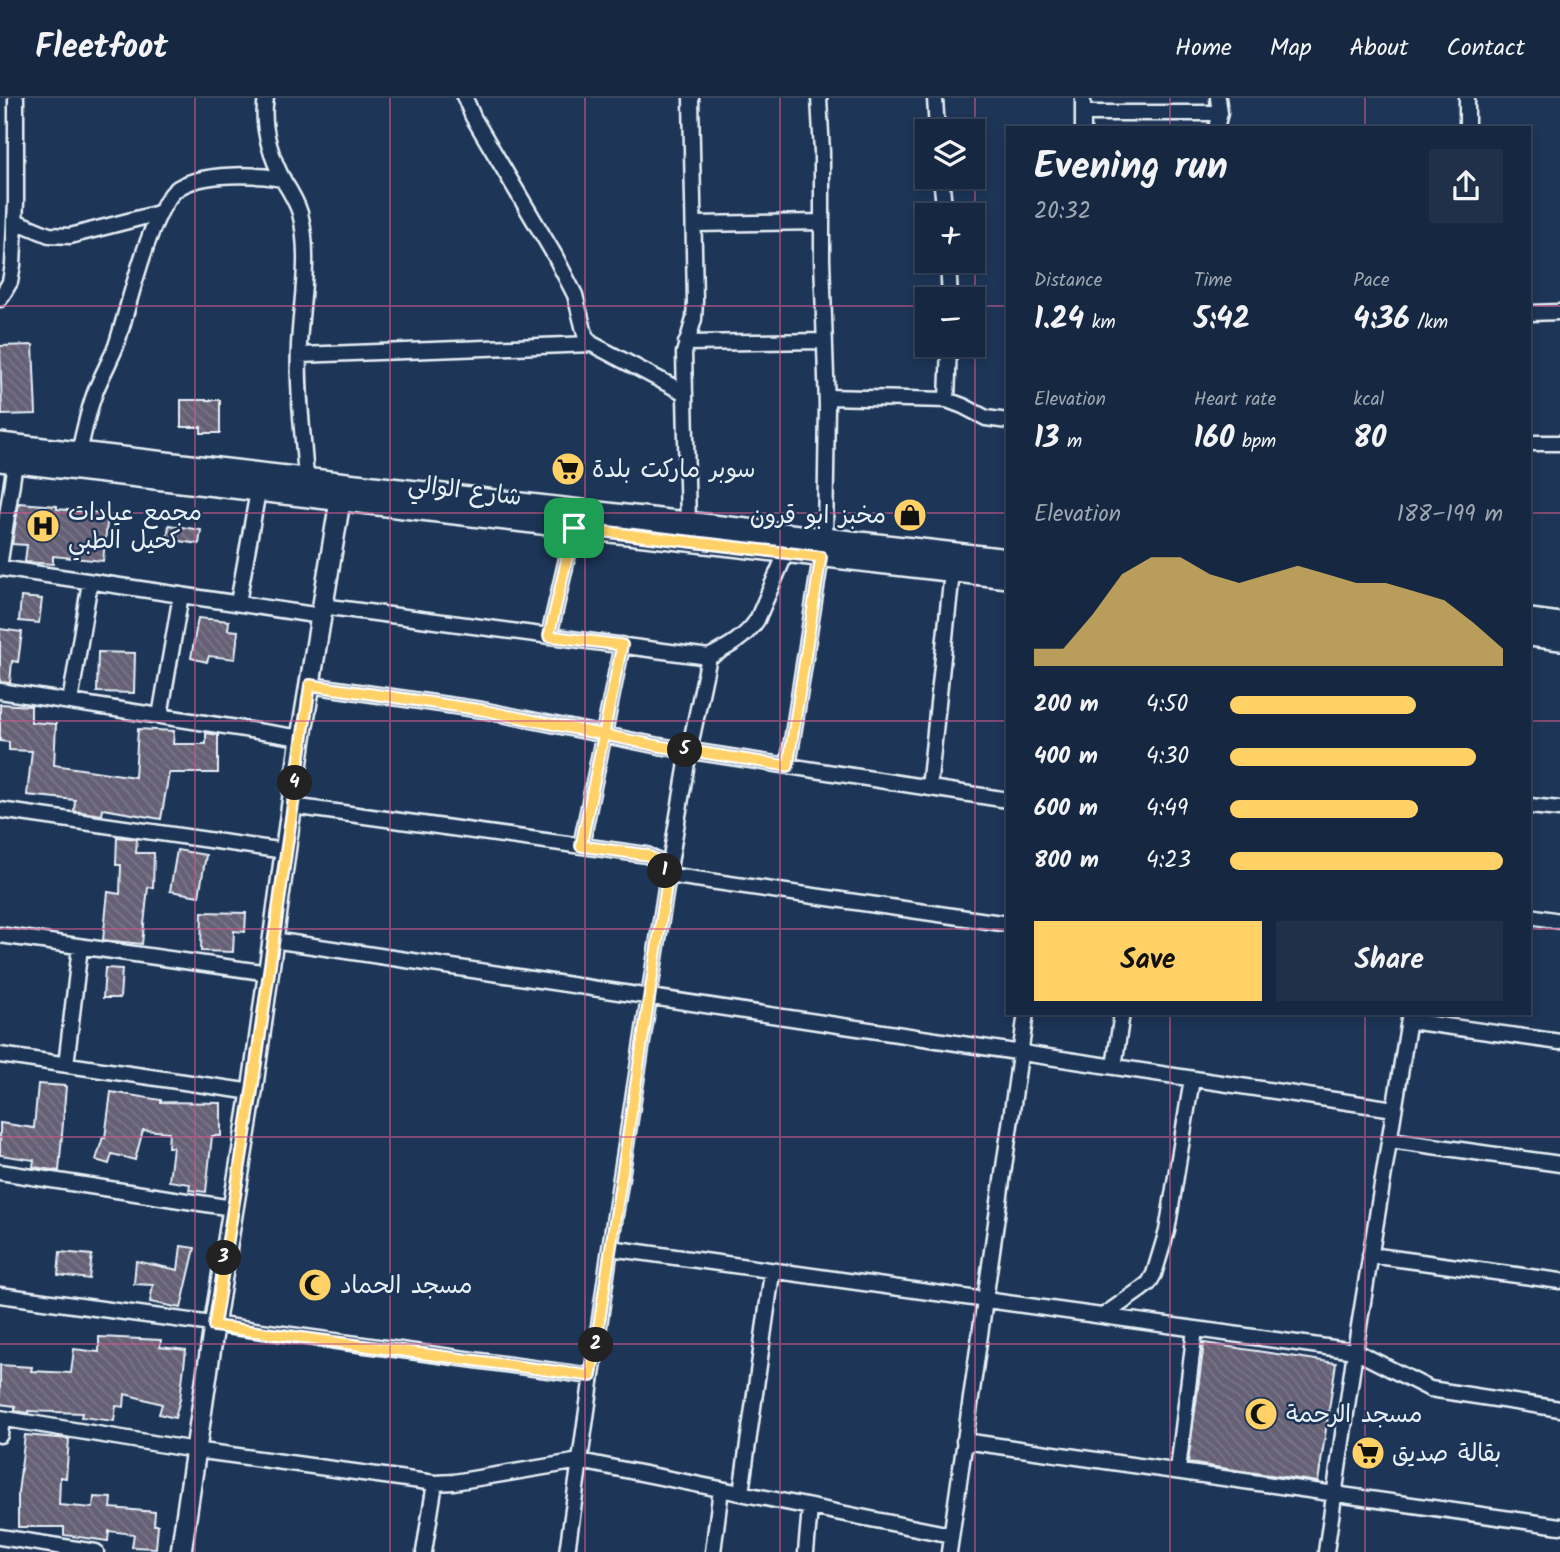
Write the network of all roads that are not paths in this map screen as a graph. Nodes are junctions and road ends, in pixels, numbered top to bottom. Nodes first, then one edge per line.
1 (16, 98) edge
2 (266, 98) edge
3 (465, 98) edge
4 (691, 98) edge
5 (819, 98) edge
6 (935, 98) edge
7 (1083, 98) edge
8 (1467, 98) edge
9 (1219, 105) edge
10 (936, 119) edge
11 (1083, 121) edge
12 (1216, 126) edge
13 (1468, 126) edge
14 (283, 179) junction
15 (159, 213) junction
16 (15, 221) junction
17 (822, 222) junction
18 (694, 224) junction
19 (0, 299) edge
20 (1531, 313) edge
21 (1560, 313) edge
22 (825, 341) junction
23 (686, 343) junction
24 (592, 344) junction
25 (299, 355) junction
26 (949, 357) edge
27 (685, 393) junction
28 (827, 397) junction
29 (947, 400) junction
30 (1006, 421) edge
31 (0, 443) edge
32 (1531, 443) edge
33 (1560, 443) edge
34 (79, 452) junction
35 (7, 462) edge
36 (306, 478) junction
37 (342, 491) junction
38 (258, 492) junction
39 (688, 523) junction
40 (574, 528) junction
41 (823, 548) junction
42 (786, 553) junction
43 (1006, 559) edge
44 (0, 561) edge
45 (0, 568) edge
46 (953, 572) junction
47 (1006, 578) edge
48 (90, 582) junction
49 (181, 595) junction
50 (238, 603) junction
51 (321, 611) junction
52 (1531, 619) edge
53 (1560, 623) edge
54 (549, 636) junction
55 (1531, 636) edge
56 (1560, 640) edge
57 (622, 645) junction
58 (709, 657) junction
59 (310, 685) junction
60 (0, 691) edge
61 (70, 702) junction
62 (160, 716) junction
63 (602, 734) junction
64 (301, 738) junction
65 (689, 751) junction
66 (788, 766) junction
67 (929, 788) junction
68 (1006, 800) edge
69 (292, 806) junction
70 (1531, 806) edge
71 (1560, 809) edge
72 (0, 810) edge
73 (581, 846) junction
74 (285, 851) junction
75 (668, 875) junction
76 (1531, 916) edge
77 (1560, 921) edge
78 (1006, 924) edge
79 (0, 935) edge
80 (273, 940) junction
81 (80, 947) junction
82 (269, 973) junction
83 (650, 997) junction
84 (1026, 1015) edge
85 (1122, 1015) edge
86 (1410, 1017) edge
87 (1560, 1042) edge
88 (1019, 1054) junction
89 (0, 1055) edge
90 (66, 1065) junction
91 (1114, 1067) junction
92 (1192, 1079) junction
93 (252, 1091) junction
94 (1394, 1109) junction
95 (1390, 1140) junction
96 (1560, 1164) edge
97 (0, 1172) edge
98 (232, 1208) junction
99 (610, 1248) junction
100 (1370, 1255) junction
101 (772, 1272) junction
102 (1560, 1281) edge
103 (0, 1295) edge
104 (985, 1300) junction
105 (1103, 1316) junction
106 (214, 1326) junction
107 (1195, 1329) junction
108 (1354, 1351) junction
109 (591, 1376) junction
110 (1560, 1409) edge
111 (1, 1419) edge
112 (0, 1434) edge
113 (964, 1441) junction
114 (195, 1450) junction
115 (580, 1461) junction
116 (1178, 1470) junction
117 (435, 1483) junction
118 (722, 1489) junction
119 (741, 1493) junction
120 (1334, 1493) junction
121 (810, 1508) junction
122 (1560, 1526) edge
123 (951, 1535) junction
124 (0, 1537) edge
125 (96, 1552) edge
126 (181, 1552) edge
127 (424, 1552) edge
128 (567, 1552) edge
129 (713, 1552) edge
130 (806, 1552) edge
131 (949, 1552) edge
132 (1326, 1552) edge

1 - 16 street
2 - 14 street
3 - 24 street
4 - 18 street
5 - 17 street
6 - 10 street
7 - 11 street
8 - 13 street
9 - 11 street
9 - 12 street
14 - 15 street
14 - 25 street
15 - 16 street
15 - 34 street
16 - 19 street
17 - 18 street
17 - 22 street
18 - 23 street
20 - 21 street
22 - 23 street
22 - 28 street
23 - 27 street
24 - 25 street
24 - 27 street
25 - 36 street
26 - 29 street
27 - 39 street
28 - 29 street
28 - 41 street
29 - 30 street
31 - 34 street, شارع الوالي
32 - 33 street
34 - 36 street, شارع الوالي
35 - 38 street, شارع الوالي
35 - 44 street
36 - 37 street, شارع الوالي
37 - 38 street, شارع الوالي
37 - 39 street, شارع الوالي
37 - 40 street, شارع الوالي
37 - 51 street
38 - 50 street
39 - 41 street, شارع الوالي
40 - 42 street, شارع الوالي
40 - 54 street
41 - 42 street, شارع الوالي
41 - 43 street, شارع الوالي
41 - 46 street, شارع الوالي
41 - 66 street
42 - 58 street
45 - 48 street
46 - 47 street, شارع الوالي
46 - 67 street
48 - 49 street
48 - 61 street
49 - 50 street
49 - 62 street
50 - 51 street
51 - 54 street
51 - 59 street
52 - 53 street
54 - 57 street
55 - 56 street
57 - 58 street
57 - 63 street
58 - 65 street
59 - 63 street
59 - 64 street
60 - 61 street
61 - 62 street
62 - 64 street
63 - 65 street
63 - 73 street
64 - 69 street
65 - 66 street
65 - 75 street
66 - 67 street
67 - 68 street
69 - 73 street
69 - 74 street
70 - 71 street
72 - 74 street
73 - 75 street
74 - 80 street
75 - 78 street
75 - 83 street
76 - 77 street
79 - 81 street
80 - 82 street
80 - 83 street
81 - 82 street
81 - 90 street
82 - 93 street
83 - 88 street
83 - 99 street
84 - 88 street
85 - 91 street
86 - 87 street
86 - 94 street
88 - 91 street
88 - 104 street
89 - 90 street
90 - 93 street
91 - 92 street
92 - 94 street
92 - 105 street
93 - 98 street
94 - 95 street
95 - 96 street
95 - 100 street
97 - 98 street
98 - 106 street
99 - 101 street
99 - 109 street
100 - 102 street
100 - 108 street
101 - 104 street
101 - 119 street
103 - 106 street
104 - 105 street
104 - 113 street
105 - 107 street
106 - 109 street
106 - 114 street
107 - 108 street
107 - 116 street
108 - 110 street
108 - 120 street
109 - 115 street
111 - 112 street
111 - 114 street
113 - 116 street
113 - 123 street
114 - 117 street
114 - 126 street
115 - 117 street
115 - 118 street
115 - 128 street
116 - 120 street
117 - 127 street
118 - 119 street
118 - 129 street
119 - 121 street
120 - 122 street
120 - 132 street
121 - 123 street
121 - 130 street
123 - 131 street
124 - 125 street

